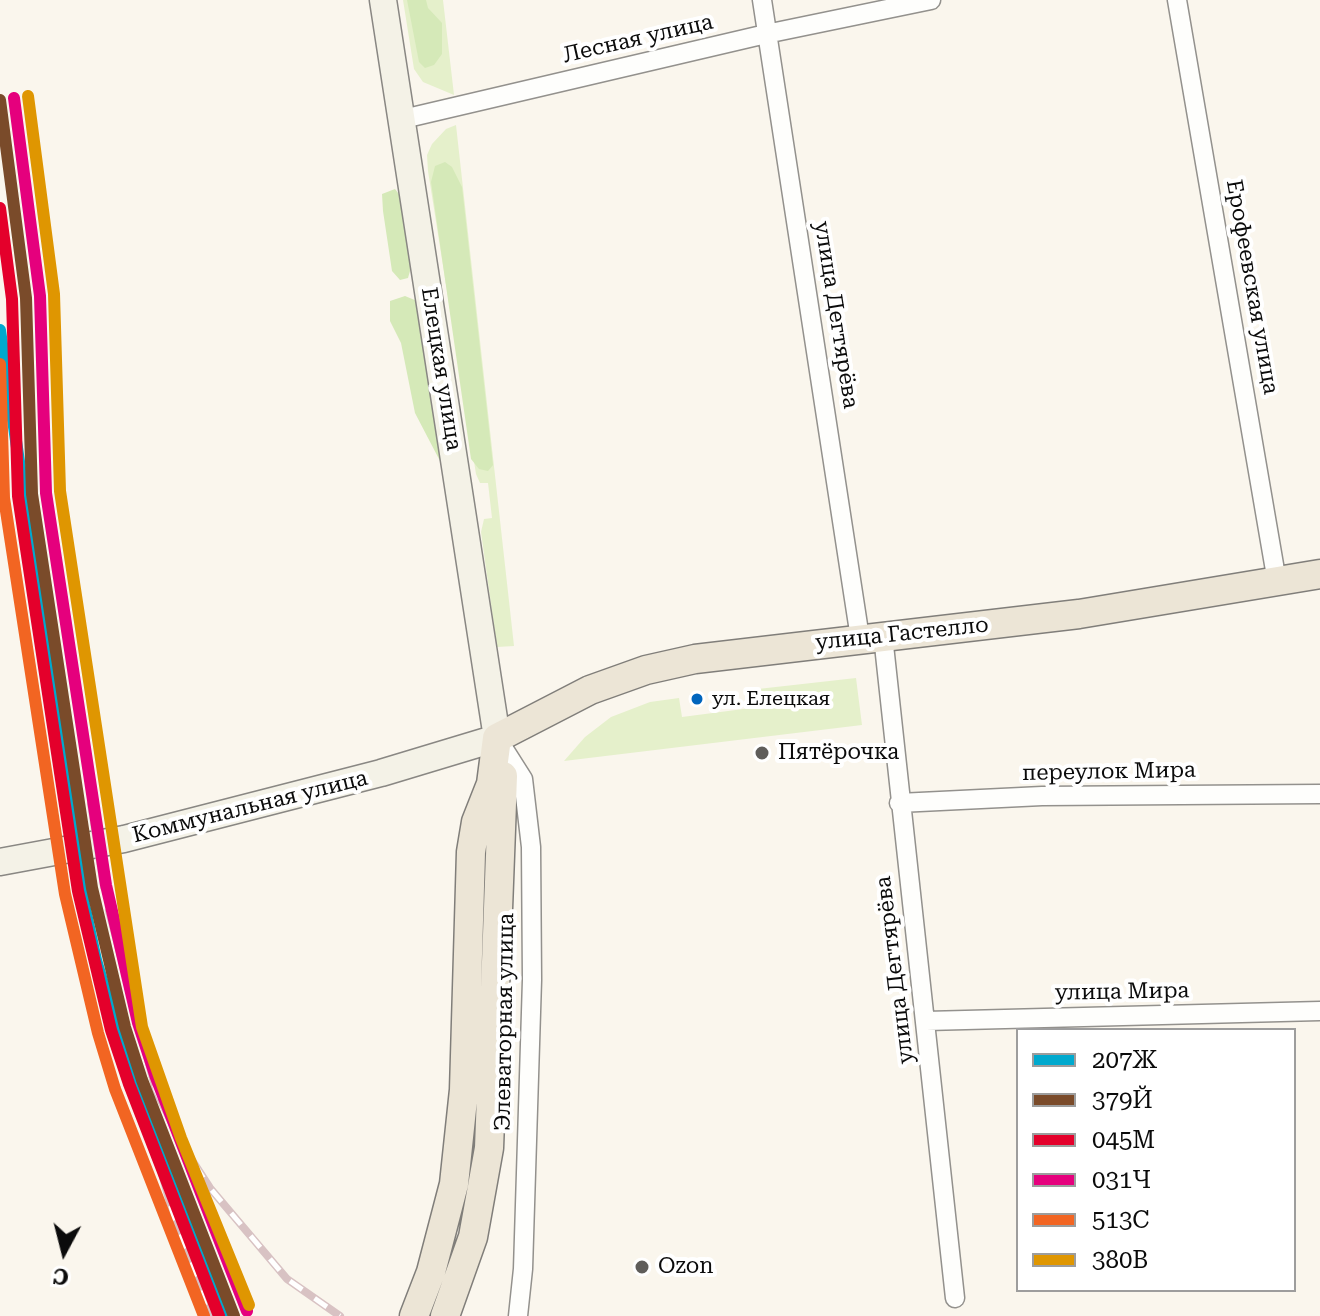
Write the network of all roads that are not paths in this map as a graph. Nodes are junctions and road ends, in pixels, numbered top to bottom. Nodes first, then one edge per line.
1 (383, 0) edge
2 (762, 0) edge
3 (931, 0) edge
4 (1177, 0) edge
5 (766, 34) junction
6 (403, 119) junction
7 (1320, 574) edge
8 (1277, 582) junction
9 (871, 637) junction
10 (497, 738) junction
11 (1320, 794) edge
12 (899, 803) junction
13 (0, 862) edge
14 (1320, 1011) edge
15 (926, 1021) junction
16 (955, 1298) dead end
17 (414, 1316) edge
18 (445, 1316) edge
19 (518, 1316) edge

1 - 6 main road, Елецкая улица
2 - 5 street, улица Дегтярёва
3 - 5 street, Лесная улица
4 - 8 street, Ерофеевская улица
5 - 6 street, Лесная улица
5 - 9 street, улица Дегтярёва
6 - 10 main road, Елецкая улица
7 - 8 main road, улица Гастелло
8 - 9 main road, улица Гастелло
9 - 10 main road, улица Гастелло
9 - 12 street, улица Дегтярёва
10 - 13 main road, Коммунальная улица
10 - 17 main road
10 - 18 main road
10 - 19 street, Элеваторная улица
11 - 12 street, переулок Мира
12 - 15 street, улица Дегтярёва
14 - 15 street, улица Мира
15 - 16 street, улица Дегтярёва

